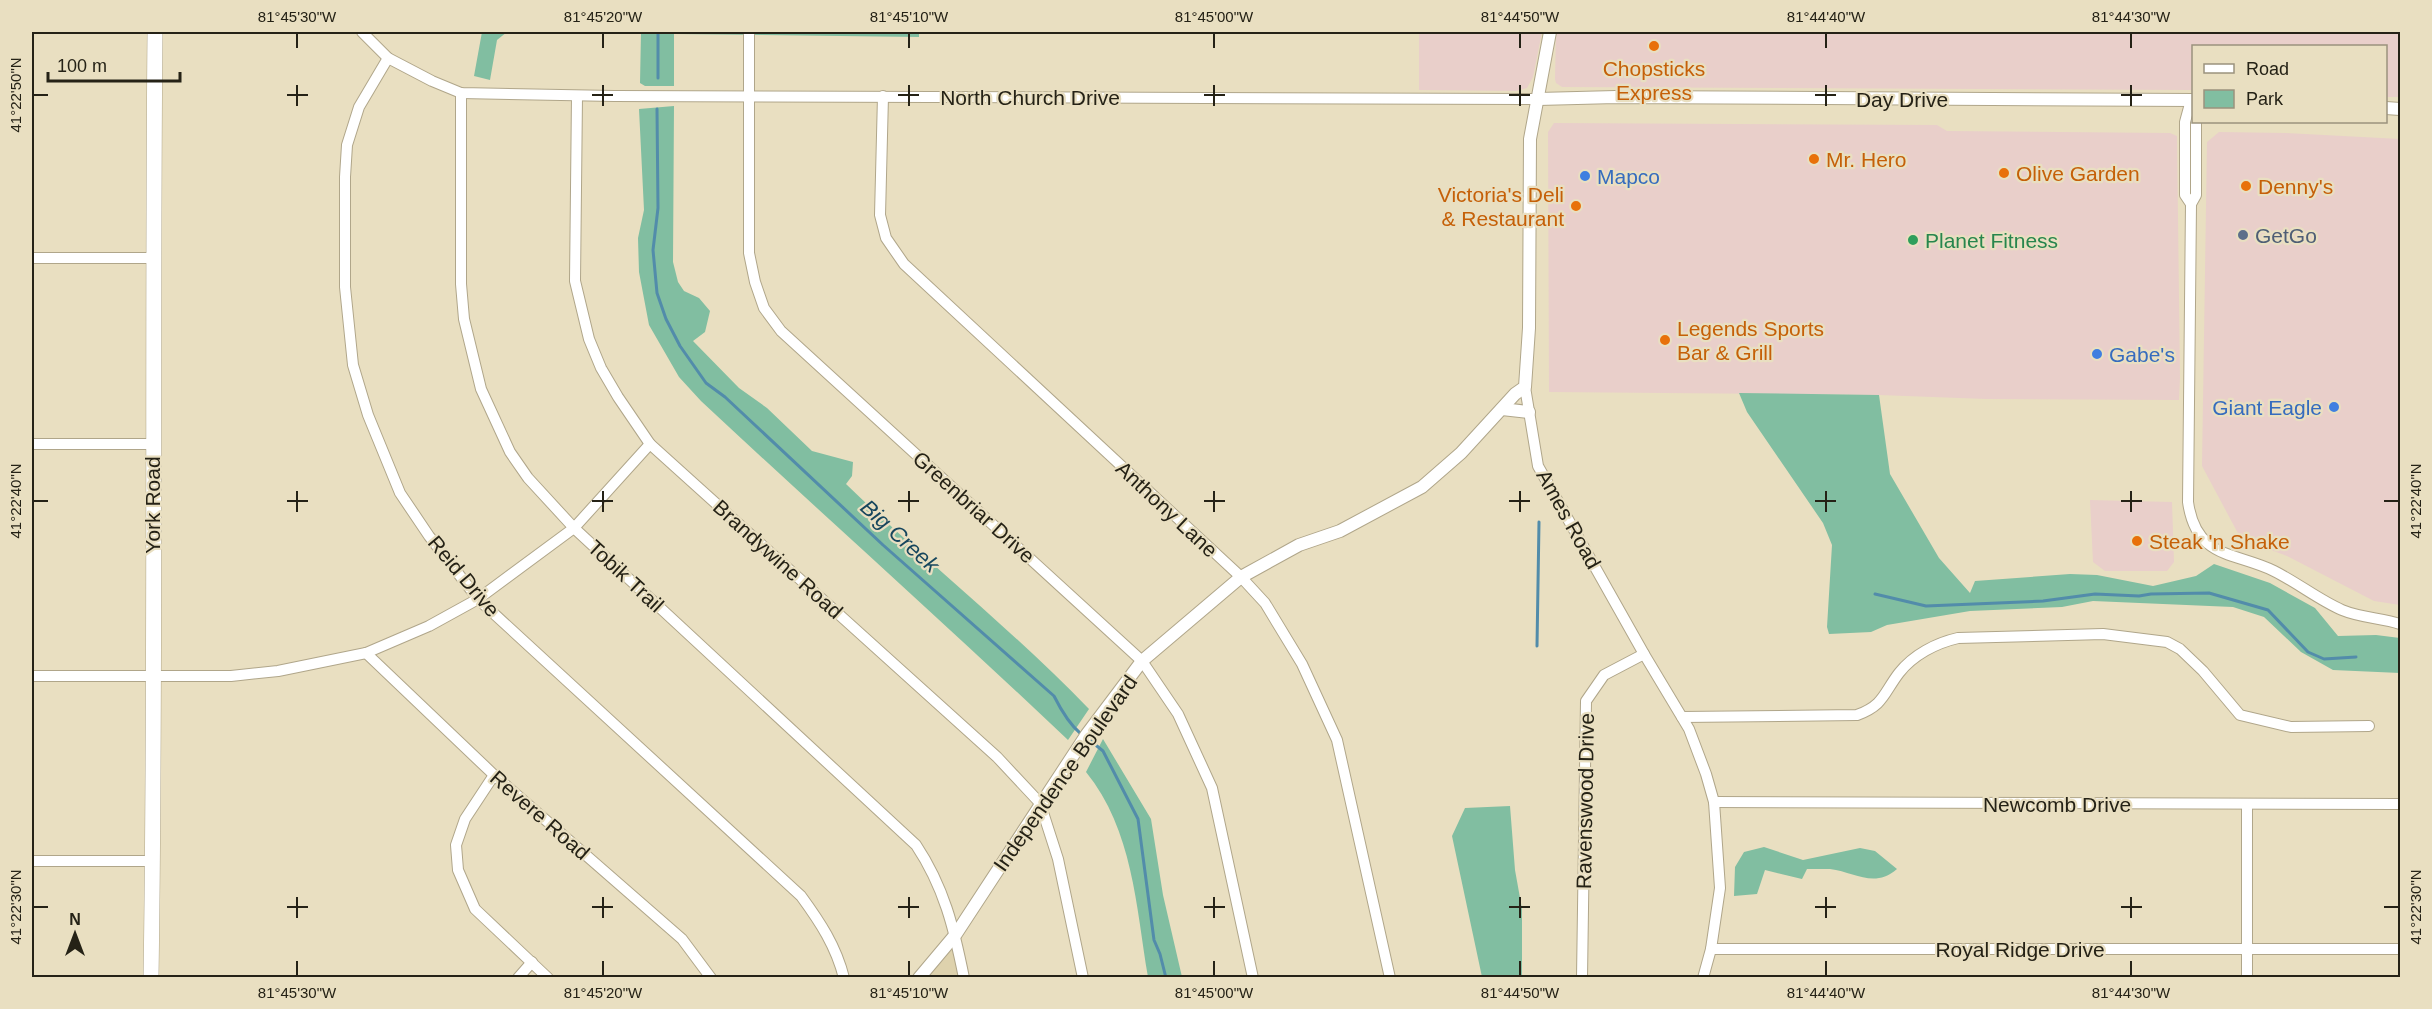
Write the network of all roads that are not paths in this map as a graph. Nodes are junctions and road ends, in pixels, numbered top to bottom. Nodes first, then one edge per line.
1 (154, 32) edge
2 (362, 32) edge
3 (749, 32) edge
4 (1550, 32) edge
5 (388, 58) junction
6 (461, 93) junction
7 (578, 96) junction
8 (749, 96) junction
9 (883, 96) junction
10 (1538, 99) junction
11 (2192, 103) edge
12 (2192, 105) edge
13 (2196, 123) edge
14 (2191, 204) junction
15 (32, 258) edge
16 (152, 258) junction
17 (1525, 387) junction
18 (1502, 409) junction
19 (1529, 412) junction
20 (32, 444) edge
21 (152, 444) junction
22 (650, 444) junction
23 (574, 528) junction
24 (1241, 577) junction
25 (478, 600) junction
26 (2400, 624) edge
27 (366, 653) junction
28 (1644, 654) junction
29 (1142, 661) junction
30 (32, 676) edge
31 (153, 677) junction
32 (1682, 717) junction
33 (2369, 726) dead end
34 (494, 775) junction
35 (1714, 802) junction
36 (1040, 803) junction
37 (2247, 804) junction
38 (2400, 804) edge
39 (32, 861) edge
40 (153, 861) junction
41 (956, 934) junction
42 (1711, 949) junction
43 (2247, 949) junction
44 (2400, 949) edge
45 (532, 962) junction
46 (151, 978) edge
47 (518, 978) edge
48 (548, 978) edge
49 (711, 978) edge
50 (844, 978) edge
51 (919, 978) edge
52 (964, 978) edge
53 (1083, 978) edge
54 (1253, 978) edge
55 (1390, 978) edge
56 (1582, 978) edge
57 (1703, 978) edge
58 (2247, 978) edge

1 - 16 main road, York Road
2 - 5 street, North Church Drive
3 - 8 street, Greenbriar Drive
4 - 10 street, Ames Road
5 - 6 street, North Church Drive
5 - 25 street, Reid Drive
6 - 7 street, North Church Drive
6 - 23 street, Tobik Trail
7 - 8 street, North Church Drive
7 - 22 street, Brandywine Road
8 - 9 street, North Church Drive
8 - 29 street, Greenbriar Drive
9 - 10 street, North Church Drive
9 - 24 street, Anthony Lane
10 - 11 street, Day Drive
10 - 17 street, Ames Road
12 - 14 street
13 - 14 street
14 - 26 street
15 - 16 street
16 - 21 main road, York Road
17 - 18 street, Independence Boulevard
17 - 19 street, Ames Road
18 - 19 street
18 - 24 street, Independence Boulevard
19 - 28 street, Ames Road
20 - 21 street
21 - 31 main road, York Road
22 - 23 street
22 - 36 street, Brandywine Road
23 - 25 street
23 - 41 street, Tobik Trail
24 - 29 street, Independence Boulevard
24 - 55 street, Anthony Lane
25 - 27 street
25 - 50 street, Reid Drive
27 - 31 street
27 - 34 street, Revere Road
28 - 32 street, Ames Road
28 - 56 street, Ravenswood Drive
29 - 36 street, Independence Boulevard
29 - 54 street, Greenbriar Drive
30 - 31 street
31 - 40 main road, York Road
32 - 33 street
32 - 35 street, Ames Road
34 - 45 street
34 - 49 street, Revere Road
35 - 37 street, Newcomb Drive
35 - 42 street, Ames Road
36 - 41 street, Independence Boulevard
36 - 53 street, Brandywine Road
37 - 38 street, Newcomb Drive
37 - 43 street
39 - 40 street
40 - 46 main road, York Road
41 - 51 street, Independence Boulevard
41 - 52 street, Tobik Trail
42 - 43 street, Royal Ridge Drive
42 - 57 street, Ames Road
43 - 44 street, Royal Ridge Drive
43 - 58 street
45 - 47 street
45 - 48 street

